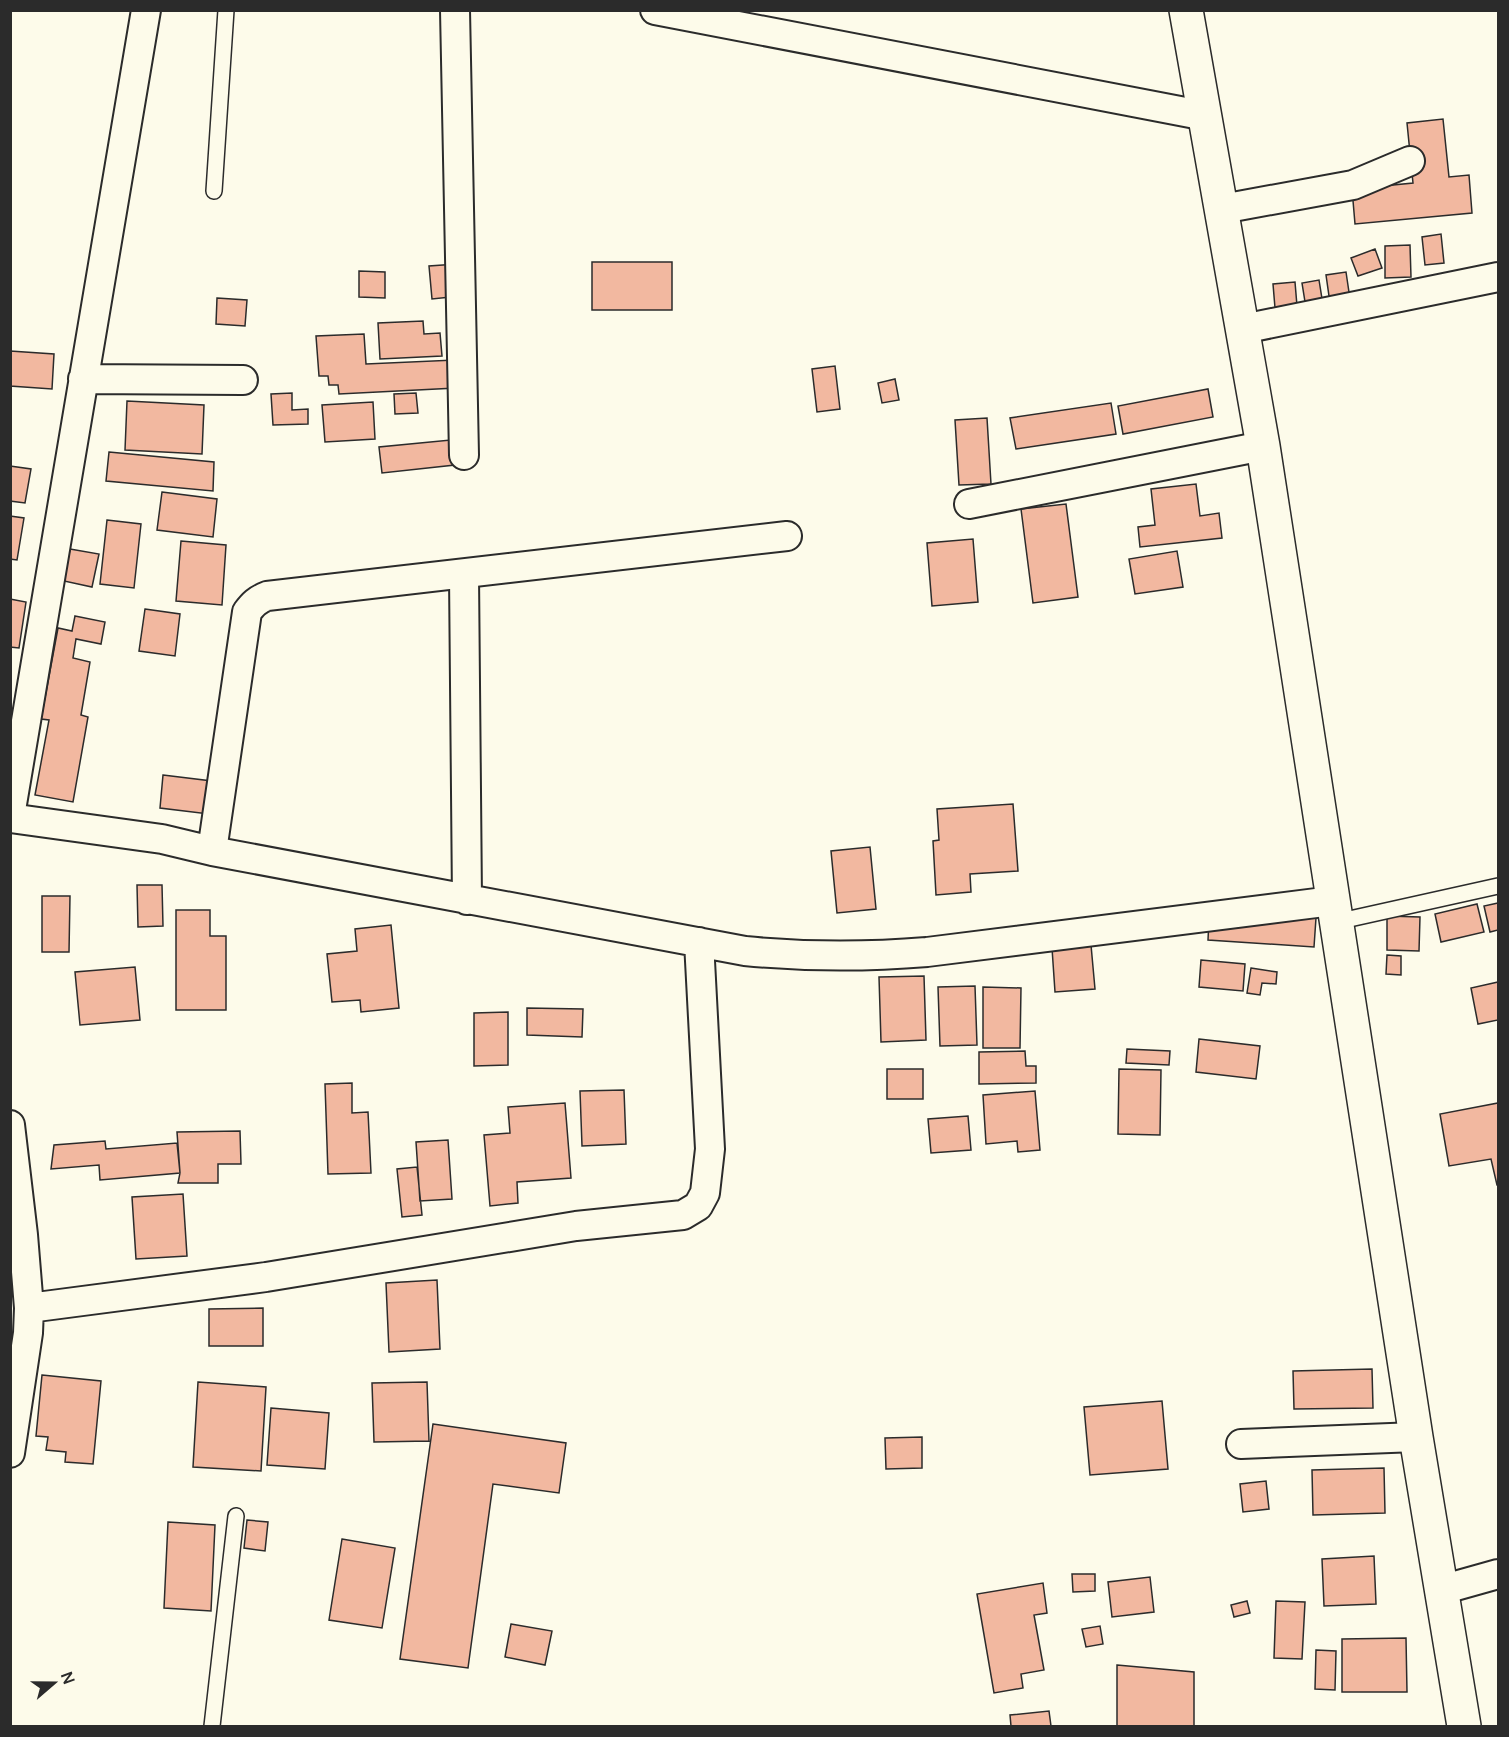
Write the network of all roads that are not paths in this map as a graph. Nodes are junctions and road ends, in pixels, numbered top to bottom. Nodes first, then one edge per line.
1 (146, 10) edge
2 (226, 10) edge
3 (455, 10) edge
4 (655, 10) edge
5 (1186, 10) edge
6 (1206, 116) junction
7 (1410, 161) dead end
8 (214, 191) dead end
9 (1222, 209) junction
10 (1498, 277) edge
11 (1243, 329) junction
12 (83, 379) junction
13 (243, 380) dead end
14 (1263, 446) junction
15 (464, 455) dead end
16 (969, 504) dead end
17 (787, 536) dead end
18 (464, 575) junction
19 (10, 817) edge
20 (212, 851) junction
21 (1498, 885) edge
22 (467, 900) junction
23 (1334, 911) junction
24 (699, 942) junction
25 (10, 1125) edge
26 (29, 1308) junction
27 (1416, 1437) junction
28 (1240, 1444) dead end
29 (10, 1453) edge
30 (236, 1516) dead end
31 (1498, 1574) edge
32 (1441, 1590) junction
33 (212, 1726) edge
34 (1464, 1726) edge

1 - 12 street
2 - 8 lane
3 - 15 street
4 - 6 street
5 - 6 street
6 - 9 street
7 - 9 street
9 - 11 street
10 - 11 street
11 - 14 street
12 - 13 street
12 - 19 street
14 - 16 street
14 - 23 street
17 - 18 street
18 - 20 street
18 - 22 street
19 - 20 street
20 - 22 street
21 - 23 lane
22 - 24 street
23 - 24 street
23 - 27 street
24 - 26 street
25 - 26 street
26 - 29 street
27 - 28 street
27 - 32 street
30 - 33 lane
31 - 32 street
32 - 34 street

